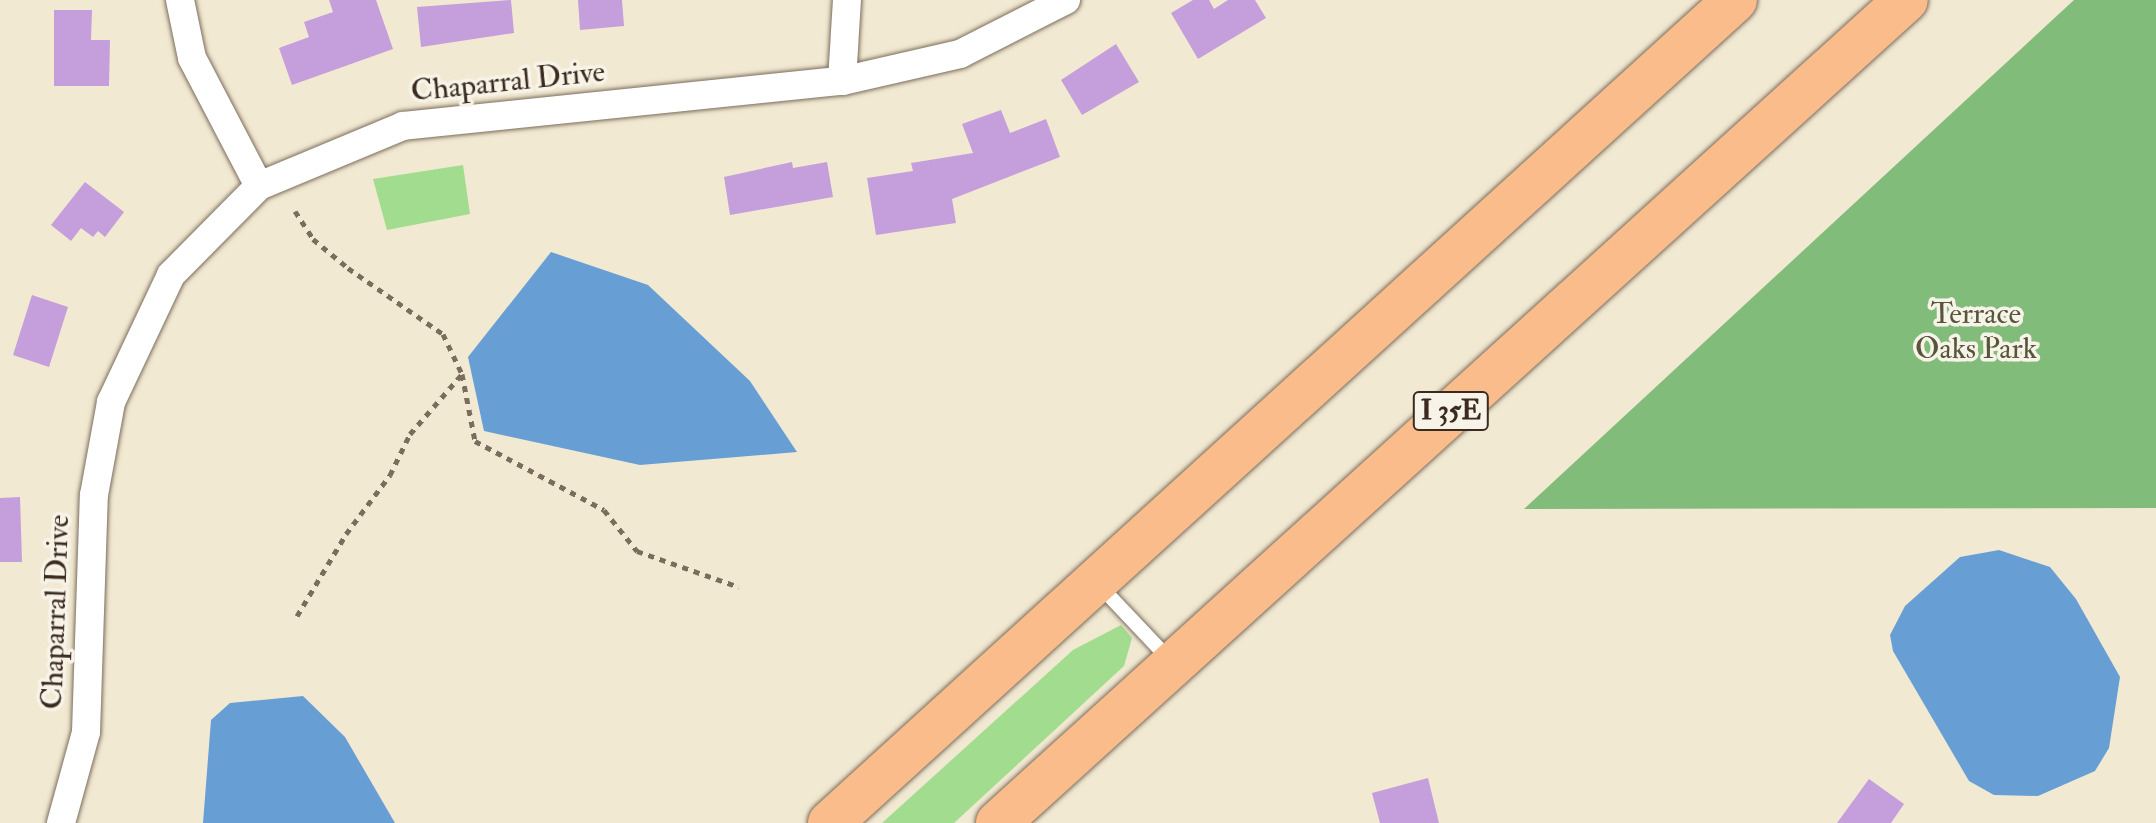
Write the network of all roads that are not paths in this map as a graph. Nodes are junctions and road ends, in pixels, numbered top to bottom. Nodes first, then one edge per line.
1 (180, 0) edge
2 (847, 0) edge
3 (1066, 0) edge
4 (1735, 0) edge
5 (1906, 0) edge
6 (842, 81) junction
7 (259, 186) junction
8 (1095, 581) junction
9 (1173, 663) junction
10 (61, 823) edge
11 (830, 823) edge
12 (998, 823) edge

1 - 7 street
2 - 6 street
3 - 6 street, Chaparral Drive
4 - 8 highway
5 - 9 highway, I 35E
6 - 7 street, Chaparral Drive
7 - 10 street, Chaparral Drive
8 - 9 lane
8 - 11 highway
9 - 12 highway, I 35E

